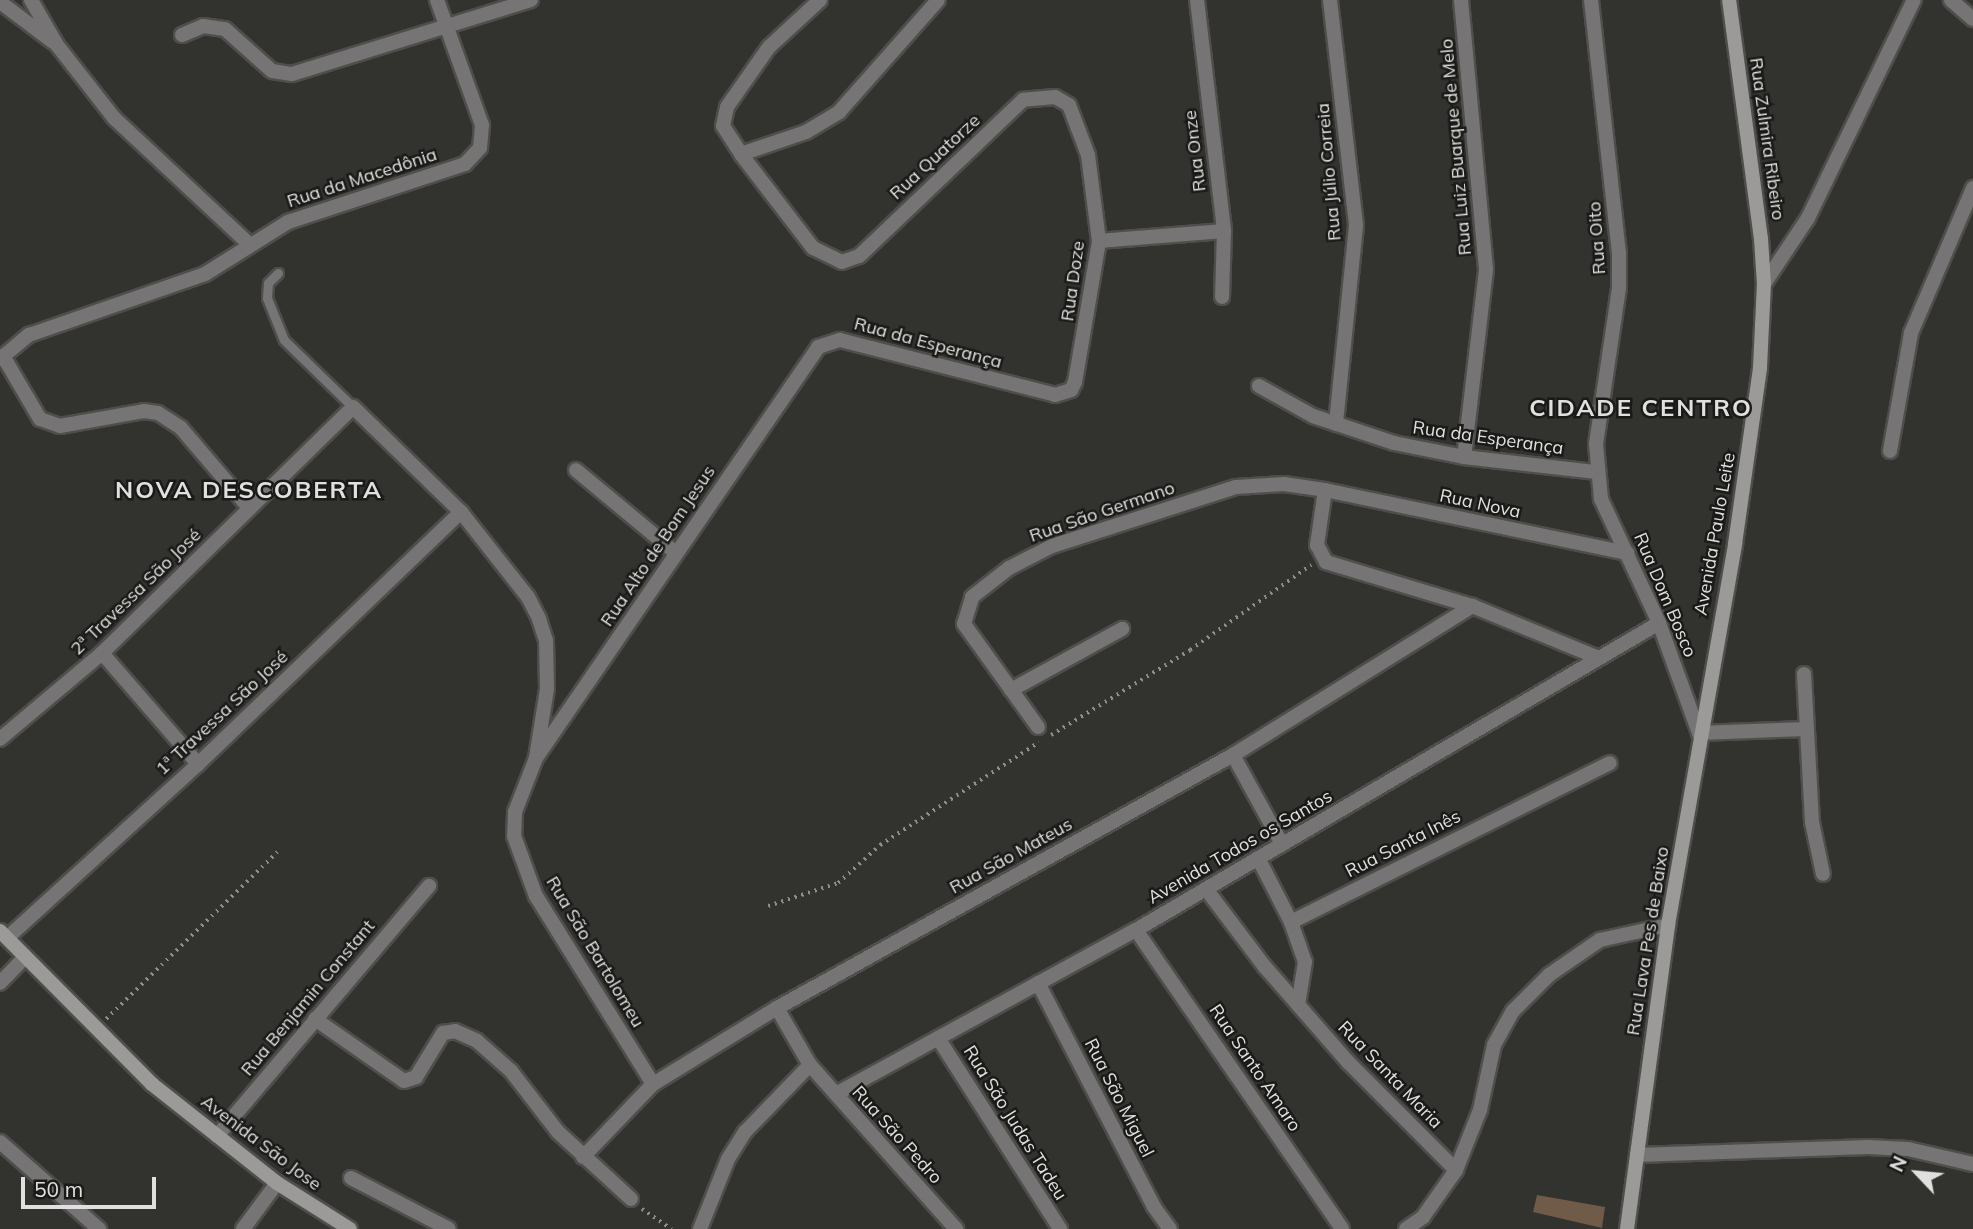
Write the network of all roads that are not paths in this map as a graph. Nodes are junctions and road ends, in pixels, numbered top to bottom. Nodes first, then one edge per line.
1 (31, 0) edge
2 (437, 0) edge
3 (531, 0) edge
4 (820, 0) edge
5 (938, 0) edge
6 (1197, 0) edge
7 (1330, 0) edge
8 (1461, 0) edge
9 (1591, 0) edge
10 (1729, 0) edge
11 (1913, 0) edge
12 (1951, 0) edge
13 (0, 2) edge
14 (1973, 19) edge
15 (448, 27) junction
16 (182, 35) dead end
17 (57, 45) junction
18 (1069, 105) joint
19 (741, 154) junction
20 (1972, 192) edge
21 (1224, 231) junction
22 (1099, 242) junction
23 (248, 243) junction
24 (278, 273) dead end
25 (1765, 284) junction
26 (1222, 298) dead end
27 (809, 355) joint
28 (1, 357) edge
29 (1259, 386) dead end
30 (1040, 393) joint
31 (353, 407) junction
32 (1336, 424) junction
33 (1889, 451) dead end
34 (1464, 457) junction
35 (576, 470) dead end
36 (1596, 472) junction
37 (1325, 490) junction
38 (249, 508) junction
39 (461, 512) junction
40 (676, 553) junction
41 (1627, 553) junction
42 (1472, 606) junction
43 (1659, 624) junction
44 (1122, 629) dead end
45 (102, 653) junction
46 (1599, 658) junction
47 (1804, 674) dead end
48 (1011, 690) junction
49 (1038, 727) dead end
50 (1805, 729) junction
51 (1699, 733) junction
52 (0, 739) edge
53 (1233, 755) junction
54 (536, 758) junction
55 (1610, 763) dead end
56 (198, 764) junction
57 (1282, 844) junction
58 (1258, 858) junction
59 (1824, 874) dead end
60 (429, 886) dead end
61 (1206, 889) junction
62 (1291, 922) junction
63 (1668, 925) junction
64 (1136, 930) junction
65 (3, 935) edge
66 (25, 957) junction
67 (0, 983) edge
68 (1038, 983) junction
69 (1298, 1005) junction
70 (777, 1008) junction
71 (315, 1019) junction
72 (938, 1038) junction
73 (810, 1065) junction
74 (653, 1084) junction
75 (836, 1094) junction
76 (217, 1136) junction
77 (0, 1142) edge
78 (1637, 1155) junction
79 (583, 1157) junction
80 (1973, 1164) edge
81 (1456, 1170) junction
82 (351, 1178) dead end
83 (277, 1183) junction
84 (631, 1199) road end
85 (1424, 1223) edge
86 (99, 1229) edge
87 (243, 1229) edge
88 (349, 1229) edge
89 (449, 1229) edge
90 (700, 1229) edge
91 (956, 1229) edge
92 (1060, 1229) edge
93 (1170, 1229) edge
94 (1342, 1229) edge
95 (1406, 1229) edge
96 (1627, 1229) edge

1 - 17 street
2 - 15 street, Rua da Macedônia
3 - 15 street
4 - 19 street
5 - 19 street
6 - 21 street, Rua Onze
7 - 32 street, Rua Júlio Correia
8 - 34 street, Rua Luiz Buarque de Melo
9 - 36 street, Rua Oito
10 - 25 street, Rua Zulmira Ribeiro
11 - 25 street, Avenida Paulo Leite
12 - 14 street
13 - 17 street
15 - 16 street
15 - 23 street, Rua da Macedônia
17 - 23 street
18 - 19 street, Rua Quatorze
18 - 22 street, Rua Doze
20 - 33 street
21 - 22 street
21 - 26 street, Rua Onze
22 - 30 street, Rua Doze
23 - 28 street, Rua da Macedônia
24 - 31 lane
25 - 51 street, Avenida Paulo Leite
27 - 30 street, Rua da Esperança
27 - 40 street, Rua Alto de Bom Jesus
28 - 38 street
29 - 32 street, Rua da Esperança
31 - 38 street, 2ª Travessa São José
31 - 39 street
32 - 34 street, Rua da Esperança
34 - 36 street, Rua da Esperança
35 - 40 street
36 - 41 street, Rua Dom Bosco
37 - 41 street, Rua Nova
37 - 42 street
37 - 48 street, Rua São Germano
38 - 45 street, 2ª Travessa São José
39 - 54 street
39 - 56 street, 1ª Travessa São José
40 - 54 street, Rua Alto de Bom Jesus
41 - 43 street, Rua Dom Bosco
42 - 46 street
42 - 53 street, Rua São Mateus
43 - 46 street, Avenida Todos os Santos
43 - 51 street, Rua Dom Bosco
44 - 48 street
45 - 52 street, 2ª Travessa São José
45 - 56 street
46 - 57 street, Avenida Todos os Santos
47 - 50 street
48 - 49 street, Rua São Germano
50 - 51 street
50 - 59 street
51 - 63 street, Rua Lava Pes de Baixo
53 - 57 street
53 - 70 street, Rua São Mateus
54 - 74 street, Rua São Bartolomeu
55 - 62 street, Rua Santa Inês
56 - 65 street, 1ª Travessa São José
57 - 58 street, Avenida Todos os Santos
58 - 61 street, Avenida Todos os Santos
58 - 62 street
60 - 71 street, Rua Benjamin Constant
61 - 64 street, Avenida Todos os Santos
61 - 69 street, Rua Santa Maria
62 - 69 street
63 - 78 street, Rua Lava Pes de Baixo
63 - 81 street
64 - 68 street, Avenida Todos os Santos
64 - 94 street, Rua Santo Amaro
65 - 66 street
66 - 67 street
66 - 76 street, Avenida São Jose
68 - 72 street, Avenida Todos os Santos
68 - 93 street, Rua São Miguel
69 - 81 street, Rua Santa Maria
70 - 73 street, Rua São Pedro
70 - 74 street, Rua São Mateus
71 - 76 street, Rua Benjamin Constant
71 - 79 street
72 - 75 street, Avenida Todos os Santos
72 - 92 street, Rua São Judas Tadeu
73 - 75 street, Rua São Pedro
73 - 90 street
74 - 79 street, Rua São Mateus
75 - 91 street, Rua São Pedro
76 - 83 street, Avenida São Jose
77 - 86 street
78 - 80 street
78 - 96 street, Rua Lava Pes de Baixo
79 - 84 street
81 - 85 street
82 - 89 street
83 - 87 street
83 - 88 street, Avenida São Jose
85 - 95 street

